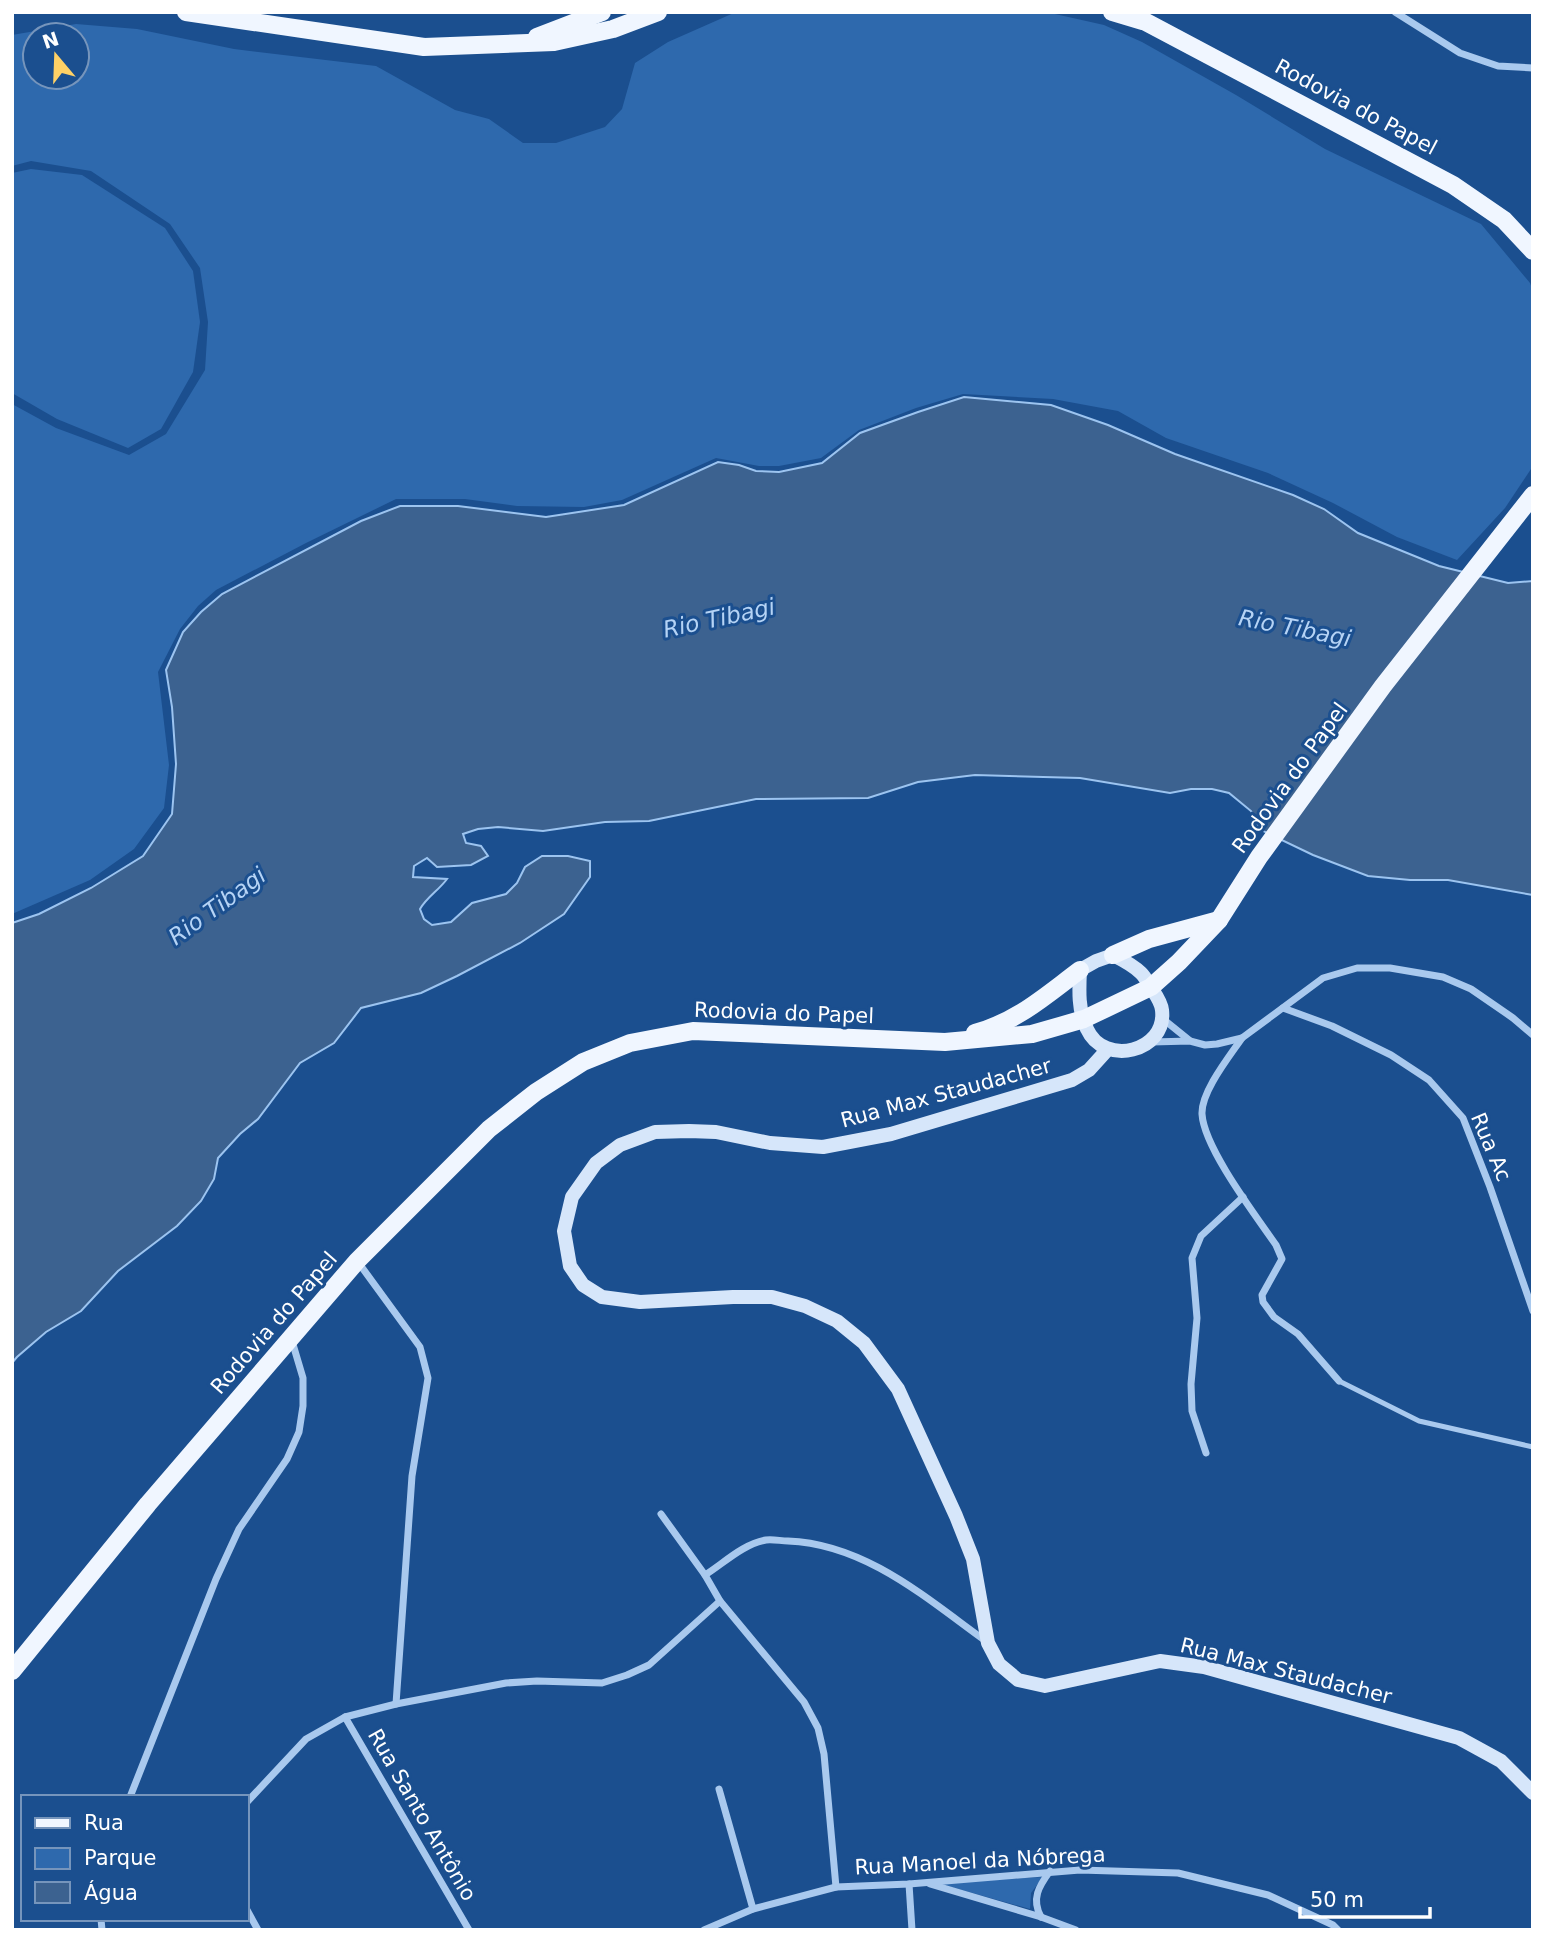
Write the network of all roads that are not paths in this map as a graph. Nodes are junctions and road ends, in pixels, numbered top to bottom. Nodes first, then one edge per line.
1 (186, 12) edge
2 (603, 12) edge
3 (657, 12) edge
4 (1112, 12) edge
5 (1395, 12) edge
6 (1138, 17) edge
7 (517, 44) junction
8 (1533, 68) edge
9 (1533, 251) edge
10 (1533, 495) edge
11 (1219, 920) junction
12 (1113, 955) junction
13 (1080, 970) junction
14 (1151, 987) junction
15 (1283, 1008) junction
16 (1162, 1018) junction
17 (1084, 1019) junction
18 (1533, 1035) edge
19 (1242, 1038) junction
20 (1190, 1041) junction
21 (945, 1042) junction
22 (1148, 1042) junction
23 (1108, 1049) junction
24 (1243, 1197) junction
25 (357, 1261) junction
26 (1532, 1308) edge
27 (291, 1338) junction
28 (1339, 1381) joint
29 (1533, 1447) edge
30 (1206, 1453) dead end
31 (661, 1514) dead end
32 (705, 1575) junction
33 (720, 1601) junction
34 (988, 1643) junction
35 (12, 1671) edge
36 (396, 1704) junction
37 (345, 1717) junction
38 (719, 1789) dead end
39 (1533, 1793) edge
40 (131, 1795) edge
41 (248, 1801) edge
42 (1050, 1871) junction
43 (926, 1883) junction
44 (909, 1884) junction
45 (836, 1887) junction
46 (753, 1909) junction
47 (248, 1912) edge
48 (1041, 1917) junction
49 (258, 1930) edge
50 (469, 1930) edge
51 (704, 1930) edge
52 (912, 1930) edge
53 (1076, 1930) edge
54 (1338, 1930) edge

1 - 7 main road
2 - 7 main road
3 - 7 main road
4 - 6 main road, Rodovia do Papel
5 - 8 street
6 - 9 main road, Rodovia do Papel
10 - 11 main road, Rodovia do Papel
11 - 12 main road
11 - 14 main road, Rodovia do Papel
12 - 13 main road
12 - 14 main road
13 - 17 main road
13 - 21 main road
14 - 16 main road
14 - 17 main road, Rodovia do Papel
15 - 18 street
15 - 19 street
15 - 26 street, Rua Ac
16 - 20 street
16 - 22 main road
17 - 21 main road, Rodovia do Papel
17 - 23 main road
19 - 20 street
19 - 24 street
20 - 22 street
21 - 25 main road, Rodovia do Papel
22 - 23 main road
23 - 34 main road, Rua Max Staudacher
24 - 28 street
24 - 30 street
25 - 27 main road, Rodovia do Papel
25 - 36 street
27 - 35 main road, Rodovia do Papel
27 - 40 street
28 - 29 lane
31 - 32 street
32 - 33 street
32 - 34 street
33 - 36 street
33 - 45 street
34 - 39 main road, Rua Max Staudacher
36 - 37 street
37 - 41 street
37 - 50 street, Rua Santo Antônio
38 - 46 street
42 - 43 street, Rua Manoel da Nóbrega
42 - 48 street
42 - 54 street, Rua Manoel da Nóbrega
43 - 44 street, Rua Manoel da Nóbrega
43 - 48 street
44 - 45 street, Rua Manoel da Nóbrega
44 - 52 street
45 - 46 street, Rua Manoel da Nóbrega
46 - 51 street, Rua Manoel da Nóbrega
47 - 49 street
48 - 53 street

